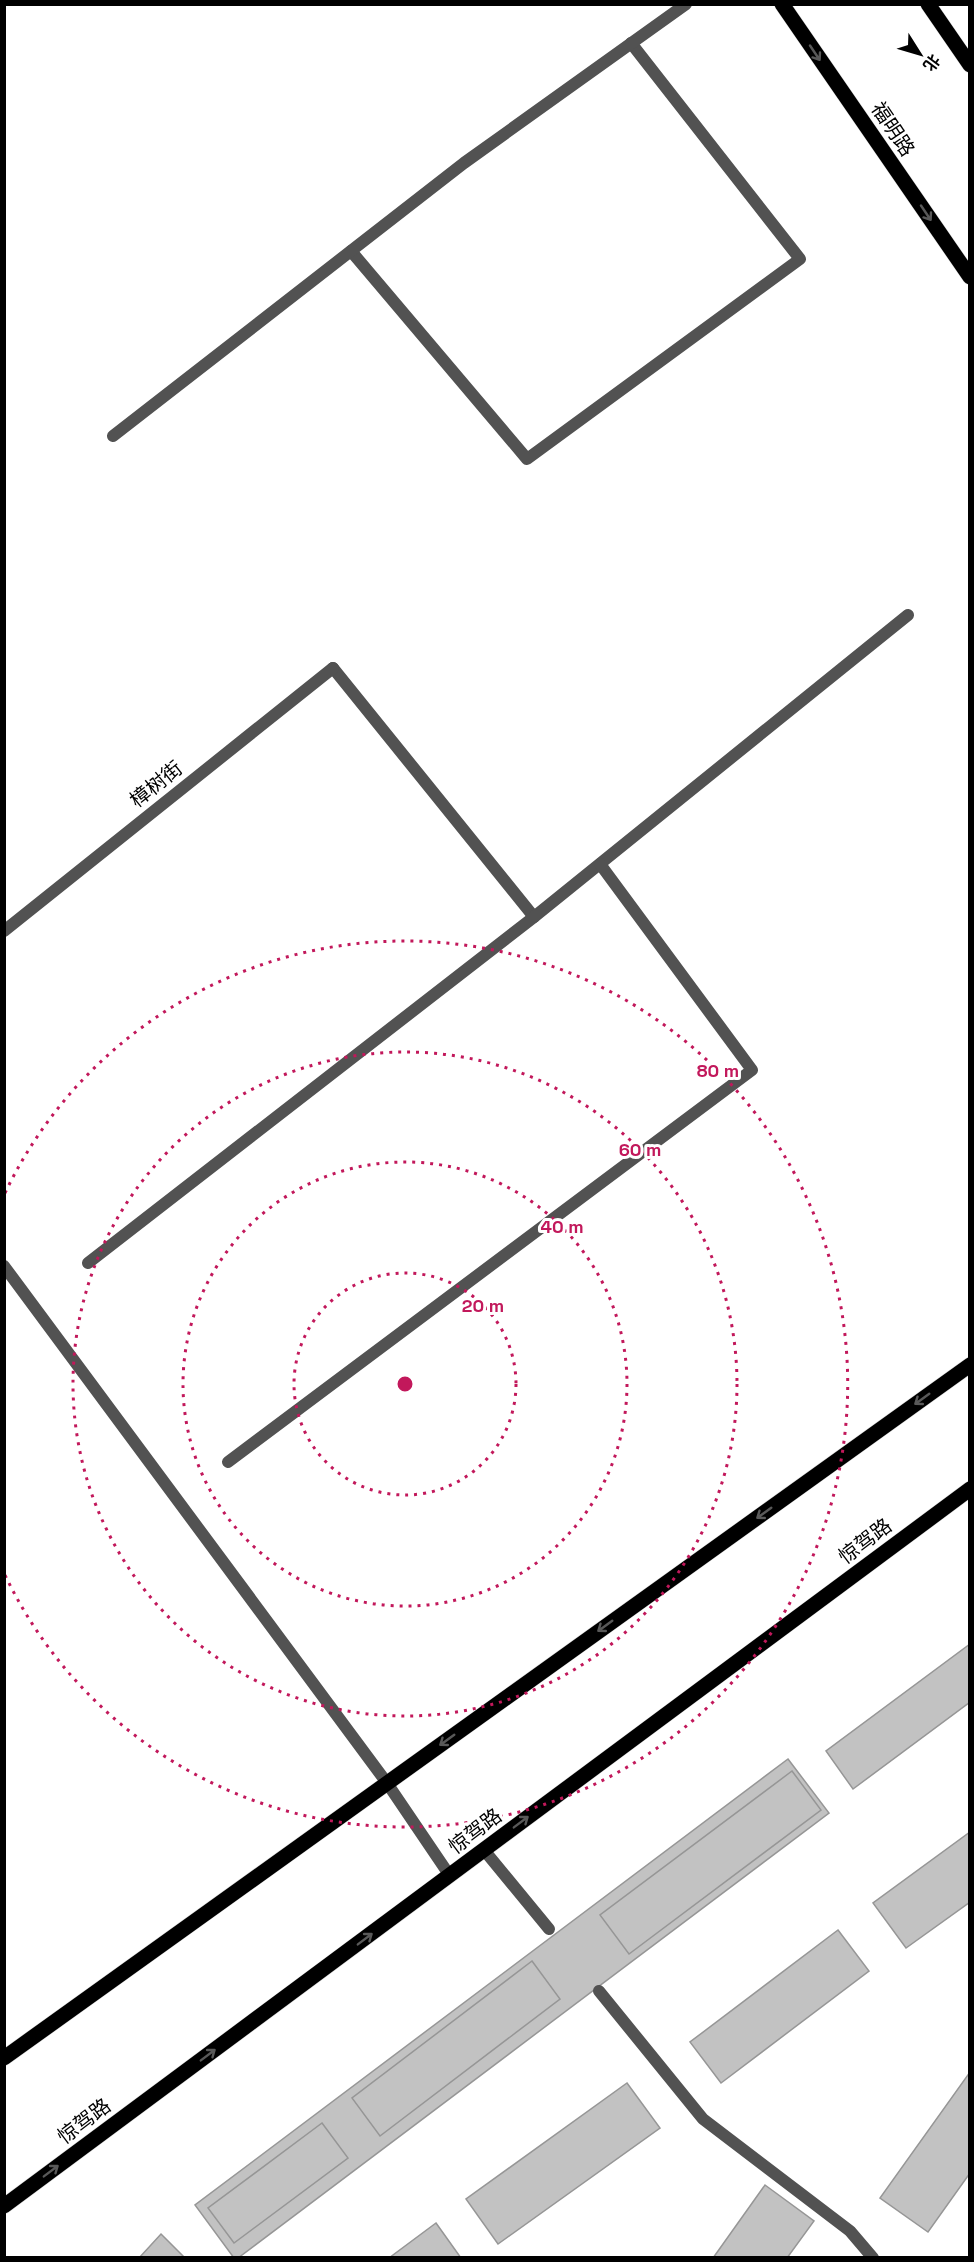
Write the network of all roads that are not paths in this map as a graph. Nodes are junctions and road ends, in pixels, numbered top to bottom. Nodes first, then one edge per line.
1 (686, 4) edge
2 (782, 4) edge
3 (928, 4) edge
4 (631, 43) junction
5 (969, 65) edge
6 (351, 251) junction
7 (969, 277) edge
8 (113, 436) dead end
9 (908, 615) dead end
10 (600, 864) junction
11 (534, 917) junction
12 (4, 931) edge
13 (88, 1263) dead end
14 (4, 1266) edge
15 (969, 1365) edge
16 (228, 1462) dead end
17 (969, 1489) edge
18 (387, 1783) junction
19 (484, 1850) junction
20 (450, 1876) junction
21 (549, 1929) dead end
22 (599, 1991) dead end
23 (4, 2058) edge
24 (4, 2206) edge
25 (873, 2258) edge

1 - 4 street
2 -> 7 main road, 福明路
3 - 5 main road
4 - 6 street
4 - 6 street
6 - 8 street
9 - 10 street
10 - 11 street
10 - 16 street
11 - 12 street, 樟树街
11 - 13 street
14 - 18 street
15 -> 18 main road
19 -> 17 main road, 惊驾路
18 - 20 street
18 - 23 main road
19 - 20 main road, 惊驾路
19 - 21 street
24 -> 20 main road, 惊驾路
22 - 25 street

